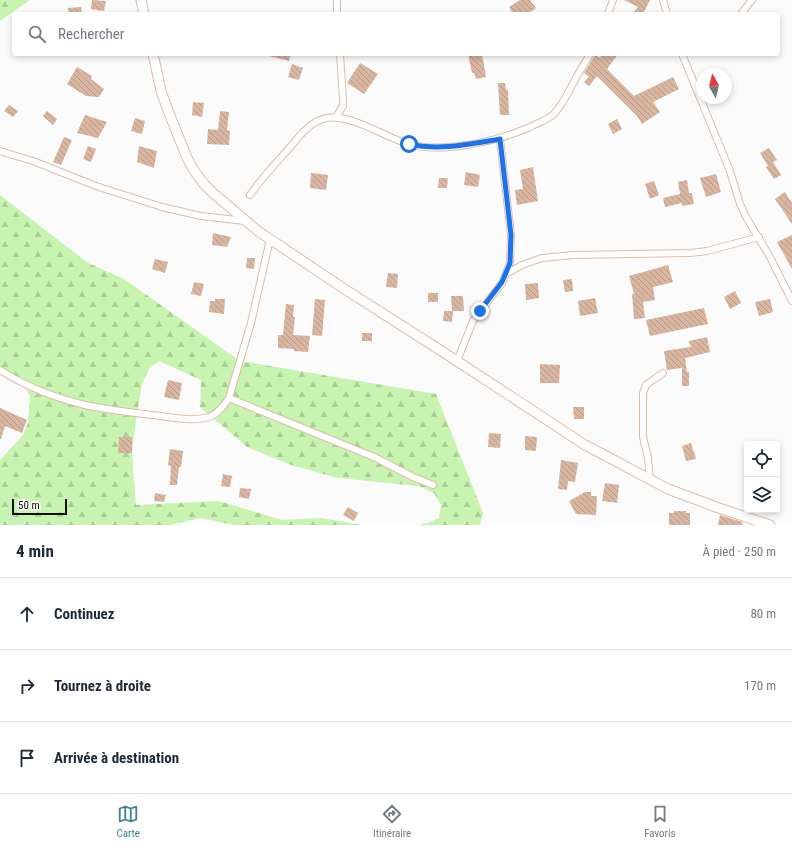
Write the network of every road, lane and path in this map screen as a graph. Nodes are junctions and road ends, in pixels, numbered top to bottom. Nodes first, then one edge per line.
1 (141, 0) edge
2 (337, 0) edge
3 (613, 0) edge
4 (663, 0) edge
5 (752, 0) edge
6 (144, 12) edge
7 (337, 12) edge
8 (609, 12) edge
9 (666, 12) edge
10 (743, 12) edge
11 (154, 56) edge
12 (340, 56) edge
13 (589, 56) edge
14 (683, 56) edge
15 (336, 117) junction
16 (500, 139) junction
17 (0, 151) edge
18 (250, 195) dead end
19 (245, 221) junction
20 (759, 237) junction
21 (270, 239) junction
22 (506, 274) junction
23 (792, 301) edge
24 (457, 361) junction
25 (0, 370) edge
26 (663, 373) dead end
27 (229, 398) junction
28 (650, 480) junction
29 (432, 485) dead end
30 (770, 525) edge

1 - 6 street
2 - 7 street
3 - 8 street
4 - 9 street
5 - 10 street
11 - 19 street
12 - 15 street
13 - 16 street
14 - 20 street
15 - 16 street
15 - 18 street
16 - 22 street
17 - 19 street
19 - 21 street
20 - 22 street
20 - 23 street
21 - 24 street
21 - 27 street
22 - 24 street
24 - 28 street
25 - 27 street
26 - 28 street
27 - 29 street
28 - 30 street

